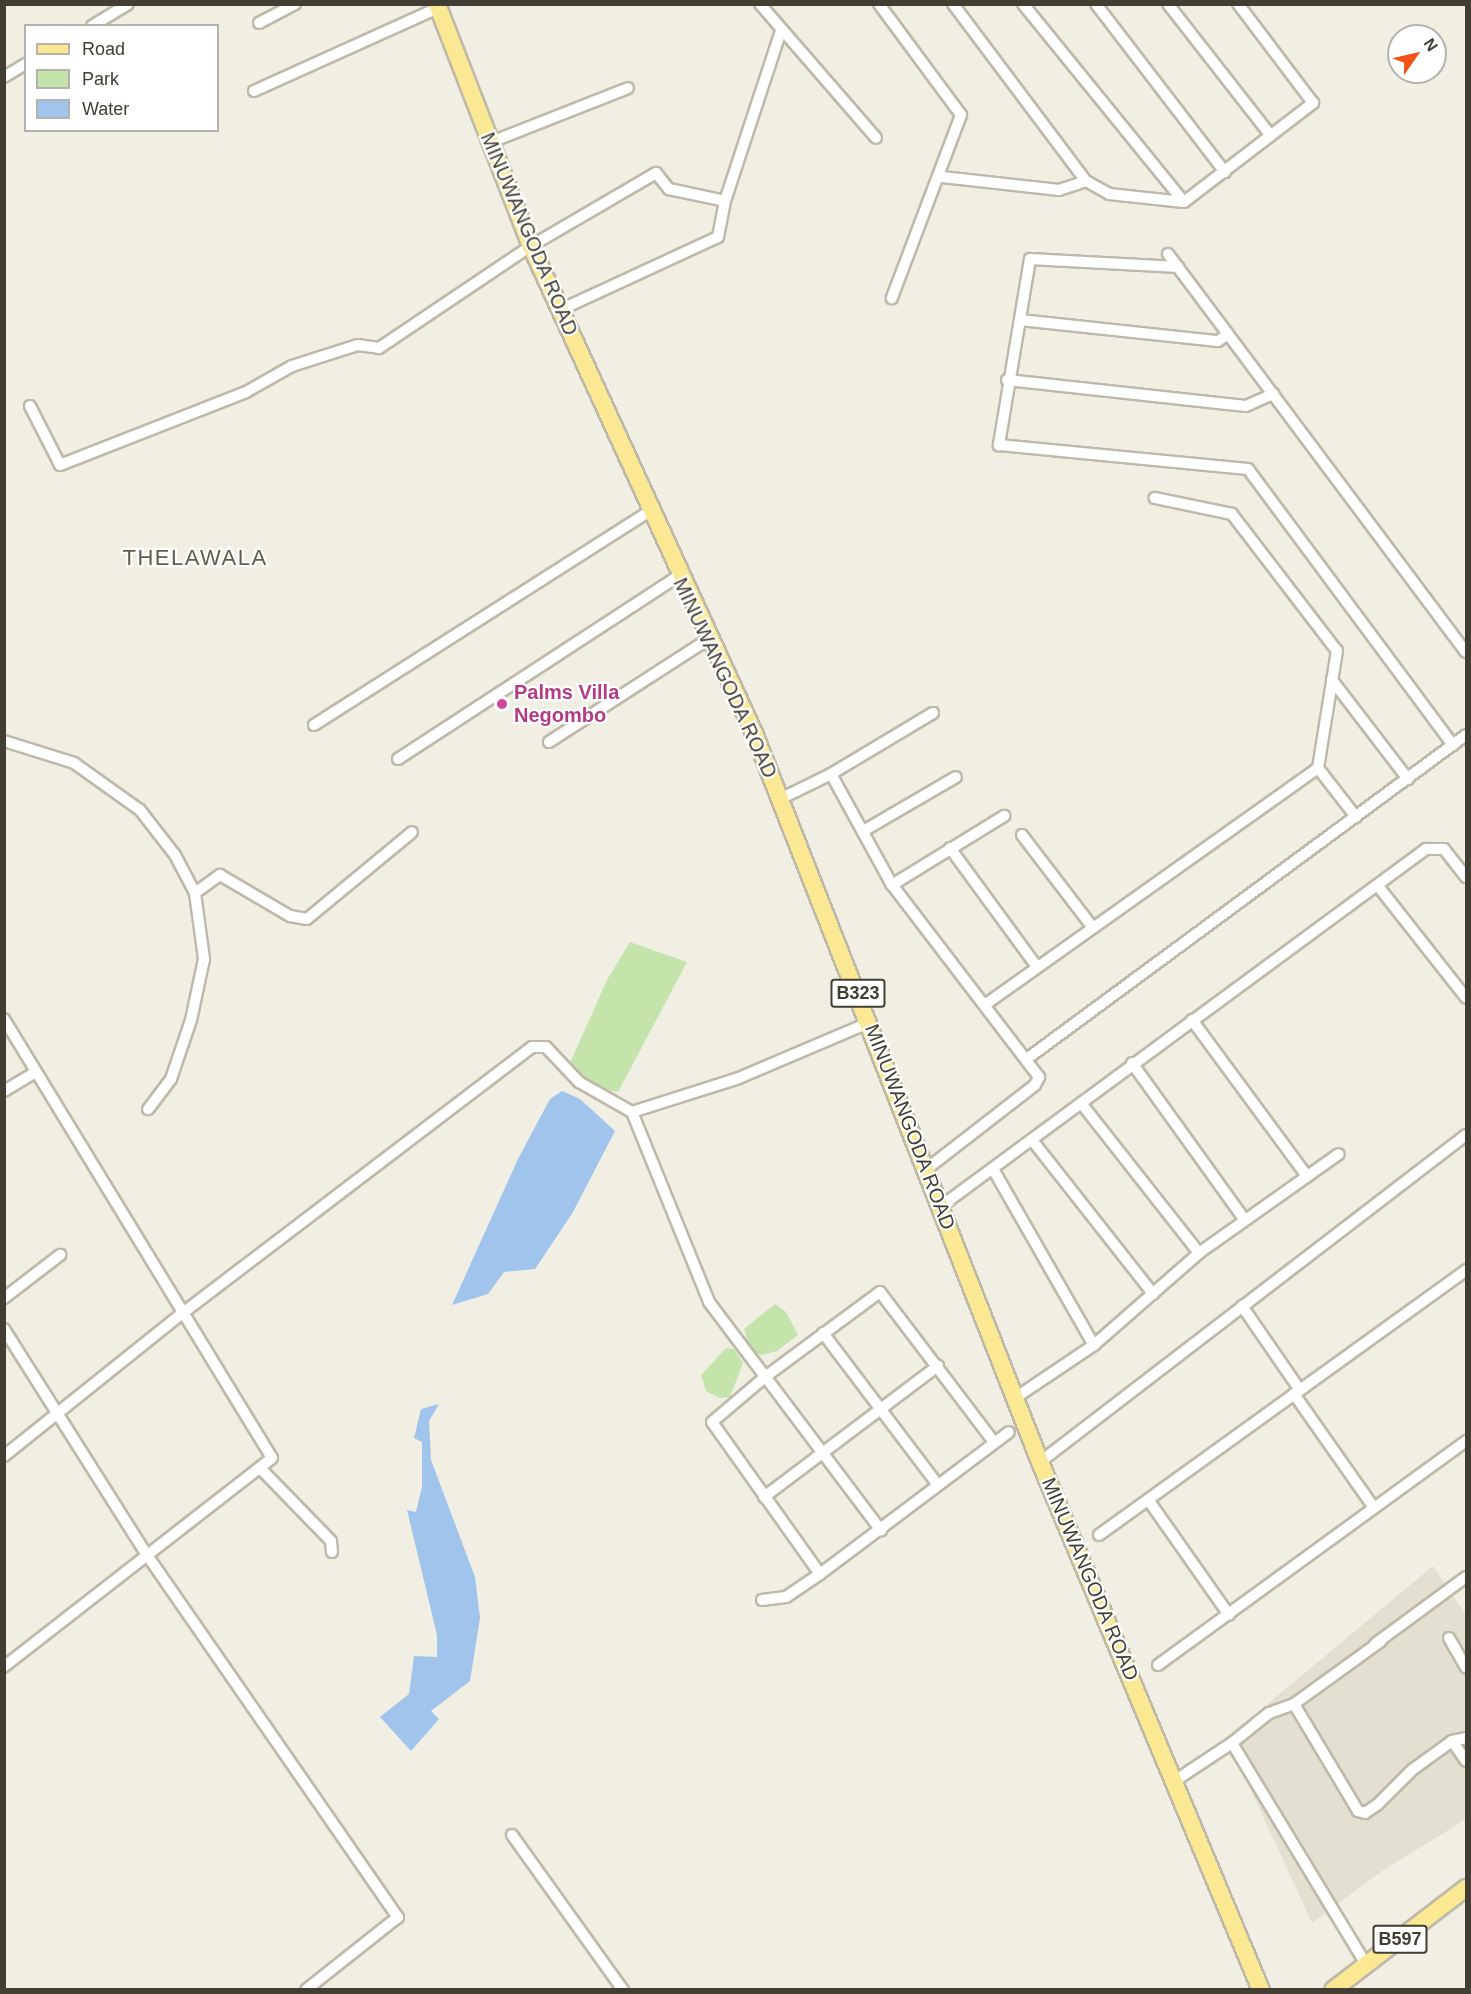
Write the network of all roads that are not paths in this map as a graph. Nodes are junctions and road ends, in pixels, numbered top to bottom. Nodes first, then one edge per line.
1 (128, 4) edge
2 (295, 4) edge
3 (760, 4) edge
4 (879, 4) edge
5 (952, 4) edge
6 (1023, 4) edge
7 (1096, 4) edge
8 (1168, 4) edge
9 (1238, 4) edge
10 (437, 6) edge
11 (259, 23) dead end
12 (95, 24) edge
13 (781, 31) junction
14 (24, 65) edge
15 (4, 77) edge
16 (628, 88) dead end
17 (254, 91) dead end
18 (1271, 136) junction
19 (876, 138) dead end
20 (491, 142) junction
21 (1225, 172) junction
22 (942, 177) junction
23 (1086, 181) junction
24 (725, 201) junction
25 (1184, 202) junction
26 (531, 246) junction
27 (1168, 254) dead end
28 (1178, 267) junction
29 (892, 298) dead end
30 (560, 310) junction
31 (1020, 320) junction
32 (1228, 334) junction
33 (1007, 380) junction
34 (1273, 394) junction
35 (30, 406) dead end
36 (1155, 498) dead end
37 (650, 511) junction
38 (679, 576) junction
39 (709, 639) junction
40 (1467, 652) edge
41 (1332, 680) junction
42 (933, 713) dead end
43 (314, 725) dead end
44 (1467, 735) edge
45 (4, 741) edge
46 (549, 742) dead end
47 (1453, 745) junction
48 (398, 759) dead end
49 (1318, 768) junction
50 (831, 774) junction
51 (957, 777) dead end
52 (1408, 779) junction
53 (780, 800) junction
54 (1004, 816) dead end
55 (1356, 817) junction
56 (865, 830) junction
57 (412, 832) dead end
58 (1022, 835) dead end
59 (950, 848) junction
60 (1467, 877) edge
61 (892, 885) junction
62 (1378, 885) junction
63 (195, 893) junction
64 (1093, 928) junction
65 (1037, 967) junction
66 (1467, 998) edge
67 (986, 1004) junction
68 (4, 1019) edge
69 (1192, 1020) junction
70 (870, 1022) junction
71 (1028, 1058) junction
72 (1132, 1063) junction
73 (36, 1072) junction
74 (4, 1091) edge
75 (1081, 1103) junction
76 (148, 1109) dead end
77 (632, 1112) junction
78 (1467, 1135) edge
79 (1032, 1140) junction
80 (1339, 1154) dead end
81 (993, 1169) junction
82 (924, 1171) junction
83 (1307, 1176) junction
84 (940, 1207) junction
85 (1245, 1220) junction
86 (1199, 1253) junction
87 (60, 1255) dead end
88 (1467, 1270) edge
89 (1153, 1294) junction
90 (4, 1298) edge
91 (1242, 1306) junction
92 (184, 1312) junction
93 (4, 1329) edge
94 (823, 1333) junction
95 (1094, 1345) junction
96 (938, 1366) junction
97 (765, 1377) junction
98 (1297, 1392) junction
99 (1015, 1398) junction
100 (880, 1409) junction
101 (57, 1415) junction
102 (1009, 1432) dead end
103 (1467, 1441) edge
104 (994, 1442) junction
105 (820, 1454) junction
106 (4, 1456) edge
107 (1040, 1462) junction
108 (261, 1469) junction
109 (937, 1485) junction
110 (764, 1497) junction
111 (1149, 1500) junction
112 (1374, 1508) junction
113 (881, 1530) junction
114 (1099, 1535) dead end
115 (332, 1552) dead end
116 (147, 1555) junction
117 (820, 1574) junction
118 (1467, 1577) edge
119 (762, 1600) dead end
120 (1229, 1615) junction
121 (1449, 1638) dead end
122 (1381, 1641) dead end
123 (1158, 1665) dead end
124 (4, 1667) edge
125 (1346, 1667) junction
126 (1467, 1668) edge
127 (1294, 1704) junction
128 (1467, 1738) edge
129 (1452, 1741) junction
130 (1232, 1743) junction
131 (1467, 1761) edge
132 (1176, 1780) junction
133 (512, 1835) dead end
134 (1467, 1888) edge
135 (1366, 1964) junction
136 (306, 1989) edge
137 (623, 1989) edge
138 (1261, 1989) edge
139 (1333, 1989) edge

1 - 12 street
2 - 11 street
3 - 13 street
4 - 22 street
5 - 23 street
6 - 25 street
7 - 21 street
8 - 18 street
9 - 18 street
10 - 17 street
10 - 20 main road, MINUWANGODA ROAD / B323
13 - 19 street
13 - 24 street
14 - 15 street
16 - 20 street
18 - 21 street
20 - 26 main road, MINUWANGODA ROAD / B323
21 - 25 street
22 - 23 street
22 - 29 street
23 - 25 street
24 - 26 street
24 - 30 street
26 - 30 main road, MINUWANGODA ROAD / B323
26 - 35 street
27 - 28 street
28 - 31 street
28 - 32 street
30 - 37 main road, MINUWANGODA ROAD / B323
31 - 32 street
31 - 33 street
32 - 34 street
33 - 34 street
33 - 47 street
34 - 40 street
36 - 41 street
37 - 38 main road, MINUWANGODA ROAD / B323
37 - 43 street
38 - 39 main road, MINUWANGODA ROAD / B323
38 - 48 street
39 - 46 street
39 - 53 main road, MINUWANGODA ROAD / B323
41 - 49 street
41 - 52 street
42 - 50 street
44 - 47 street
45 - 63 street
47 - 52 street
49 - 55 street
49 - 64 street
50 - 53 street
50 - 56 street
51 - 56 street
52 - 55 street
53 - 70 main road, MINUWANGODA ROAD / B323
54 - 59 street
55 - 71 street
56 - 61 street
57 - 63 street
58 - 64 street
59 - 61 street
59 - 65 street
60 - 62 street
61 - 67 street
62 - 66 street
62 - 69 street
63 - 76 street
64 - 65 street
65 - 67 street
67 - 71 street
68 - 73 street
69 - 72 street
69 - 83 street
70 - 77 street
70 - 82 main road, MINUWANGODA ROAD / B323
71 - 82 street
72 - 75 street
72 - 85 street
73 - 74 street
73 - 92 street
75 - 79 street
75 - 86 street
77 - 92 street
77 - 97 street
78 - 91 street
79 - 81 street
79 - 89 street
80 - 83 street
81 - 84 street
81 - 95 street
82 - 84 main road, MINUWANGODA ROAD / B323
83 - 85 street
84 - 99 main road, MINUWANGODA ROAD / B323
85 - 86 street
86 - 89 street
87 - 90 street
88 - 98 street
89 - 95 street
91 - 98 street
91 - 107 street
92 - 101 street
92 - 108 street
93 - 101 street
94 - 96 street
94 - 97 street
94 - 100 street
95 - 99 street
96 - 100 street
96 - 104 street
97 - 105 street
97 - 110 street
98 - 111 street
98 - 112 street
99 - 107 main road, MINUWANGODA ROAD / B323
100 - 105 street
100 - 109 street
101 - 106 street
101 - 116 street
102 - 104 street
103 - 112 street
104 - 109 street
105 - 110 street
105 - 113 street
107 - 132 main road, MINUWANGODA ROAD / B323
108 - 115 street
108 - 116 street
109 - 113 street
110 - 117 street
111 - 114 street
111 - 120 street
112 - 120 street
113 - 117 street
116 - 124 street
116 - 136 street
117 - 119 street
118 - 125 street
120 - 123 street
121 - 126 street
122 - 125 street
125 - 127 street
127 - 129 street
127 - 130 street
128 - 129 street
129 - 131 street
130 - 132 street
130 - 135 street
132 - 138 main road, MINUWANGODA ROAD / B323
133 - 137 street
134 - 135 main road, B597
135 - 139 main road, B597

